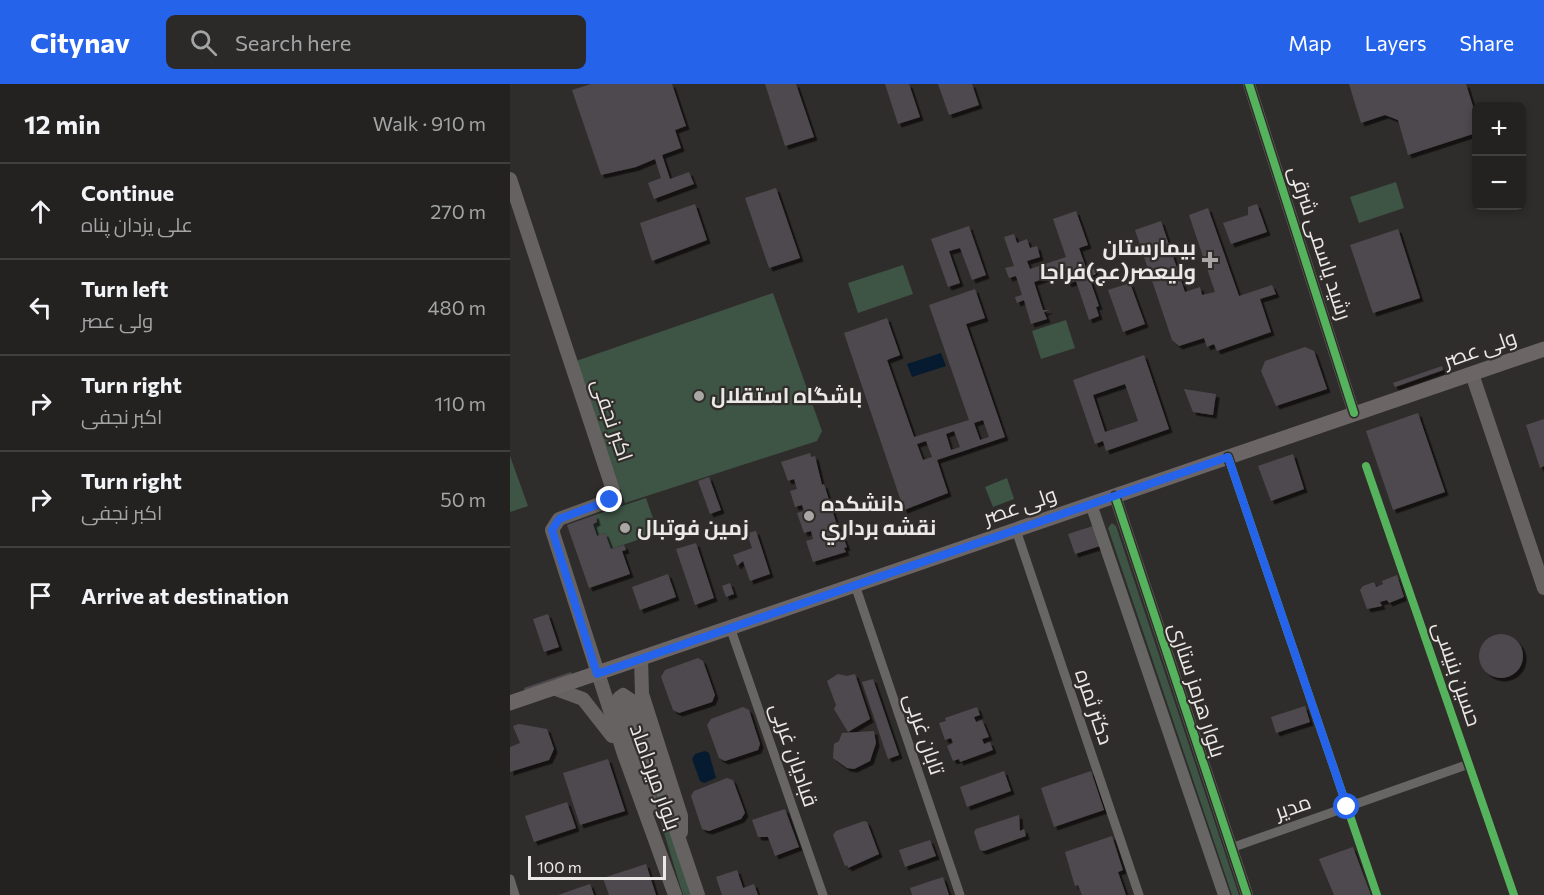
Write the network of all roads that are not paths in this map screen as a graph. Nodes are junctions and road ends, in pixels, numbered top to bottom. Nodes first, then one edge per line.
1 (1249, 84) edge
2 (510, 180) edge
3 (1544, 349) edge
4 (1472, 374) junction
5 (1354, 413) junction
6 (1228, 457) junction
7 (1366, 466) dead end
8 (1115, 496) junction
9 (1091, 504) junction
10 (1123, 521) junction
11 (1100, 528) junction
12 (1016, 530) junction
13 (855, 585) junction
14 (1544, 588) edge
15 (730, 627) junction
16 (641, 658) junction
17 (594, 674) junction
18 (553, 688) junction
19 (510, 703) edge
20 (624, 754) junction
21 (1469, 764) junction
22 (1347, 807) junction
23 (654, 833) junction
24 (681, 846) junction
25 (1231, 848) junction
26 (510, 879) edge
27 (515, 895) edge
28 (675, 895) edge
29 (698, 895) edge
30 (823, 895) edge
31 (960, 895) edge
32 (1139, 895) edge
33 (1224, 895) edge
34 (1246, 895) edge
35 (1377, 895) edge
36 (1514, 895) edge

1 - 5 street, رشید یاسمی شرقی
2 - 17 main road, اکبر نجفی
3 - 4 main road, ولی عصر
4 - 5 main road, ولی عصر
4 - 14 main road
5 - 6 main road, ولی عصر
6 - 8 main road, ولی عصر
6 - 22 street
7 - 21 street, حسین بنیسی
8 - 9 main road, ولی عصر
8 - 10 street, بلوار هرمز ستاری
9 - 11 street, بلوار هرمز ستاری
9 - 12 main road, ولی عصر
10 - 11 street
10 - 25 street, بلوار هرمز ستاری
11 - 33 street, بلوار هرمز ستاری
12 - 13 main road, ولی عصر
12 - 32 street, دکتر ثمره
13 - 15 main road, ولی عصر
13 - 31 street, تابان غربی
15 - 16 main road, ولی عصر
15 - 30 street, قبادیان غربی
16 - 17 main road, ولی عصر
16 - 24 main road
17 - 18 main road, ولی عصر
17 - 20 main road, بلوار میرداماد
18 - 19 main road, ولی عصر
18 - 20 main road
20 - 23 main road, بلوار میرداماد
21 - 22 street, مدیر
21 - 36 street, حسین بنیسی
22 - 25 street, مدیر
22 - 35 street
23 - 24 main road, بلوار میرداماد
23 - 28 main road, بلوار میرداماد
24 - 29 main road, بلوار میرداماد
25 - 34 street, بلوار هرمز ستاری
26 - 27 street

